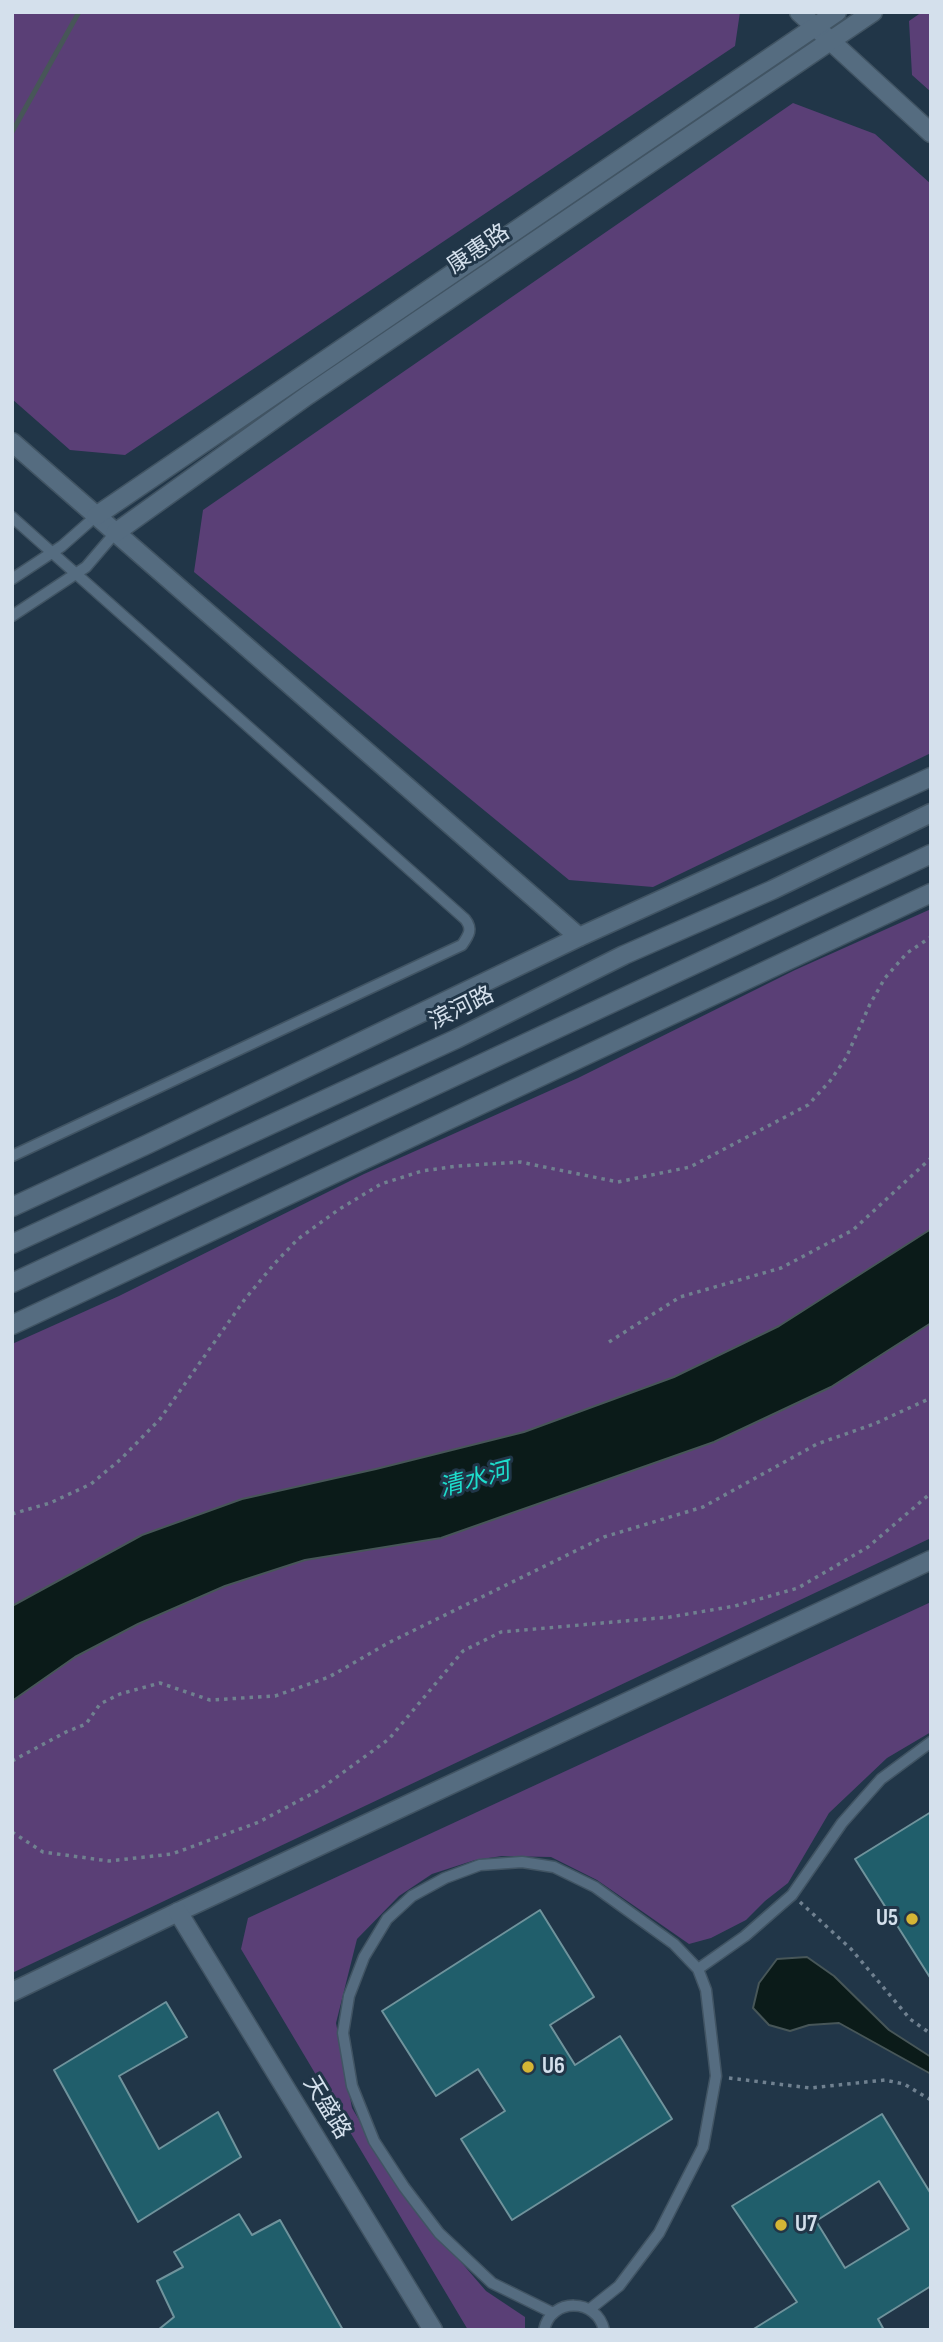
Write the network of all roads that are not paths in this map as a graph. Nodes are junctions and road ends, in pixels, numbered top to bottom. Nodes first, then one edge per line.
1 (799, 12) edge
2 (837, 12) edge
3 (873, 12) edge
4 (815, 27) junction
5 (829, 42) junction
6 (931, 133) edge
7 (12, 442) edge
8 (96, 516) junction
9 (12, 517) edge
10 (115, 533) junction
11 (51, 552) junction
12 (75, 574) junction
13 (12, 579) edge
14 (12, 616) edge
15 (931, 777) edge
16 (931, 813) edge
17 (931, 854) edge
18 (931, 893) edge
19 (579, 937) junction
20 (12, 1156) edge
21 (12, 1207) edge
22 (12, 1244) edge
23 (12, 1283) edge
24 (12, 1325) edge
25 (931, 1560) edge
26 (931, 1742) edge
27 (178, 1912) junction
28 (698, 1969) junction
29 (12, 1992) edge
30 (590, 2309) junction
31 (553, 2312) junction
32 (433, 2330) edge
33 (544, 2330) edge
34 (604, 2330) edge

1 - 4 street
2 - 4 street, 康惠路
3 - 5 street, 康惠路
4 - 5 street
4 - 8 street, 康惠路
5 - 6 street
5 - 10 street, 康惠路
7 - 8 street
8 - 10 street
8 - 11 lane
9 - 11 lane
10 - 12 lane
10 - 19 street
11 - 12 lane
11 - 13 lane
12 - 14 lane
12 - 20 lane
15 - 19 street
16 - 22 street, 滨河路
17 - 23 street
18 - 24 street
19 - 21 street
25 - 27 street
26 - 28 lane
27 - 29 street
27 - 32 street, 天盛路
28 - 30 lane
28 - 31 lane
30 - 31 lane
30 - 34 lane
31 - 33 lane

